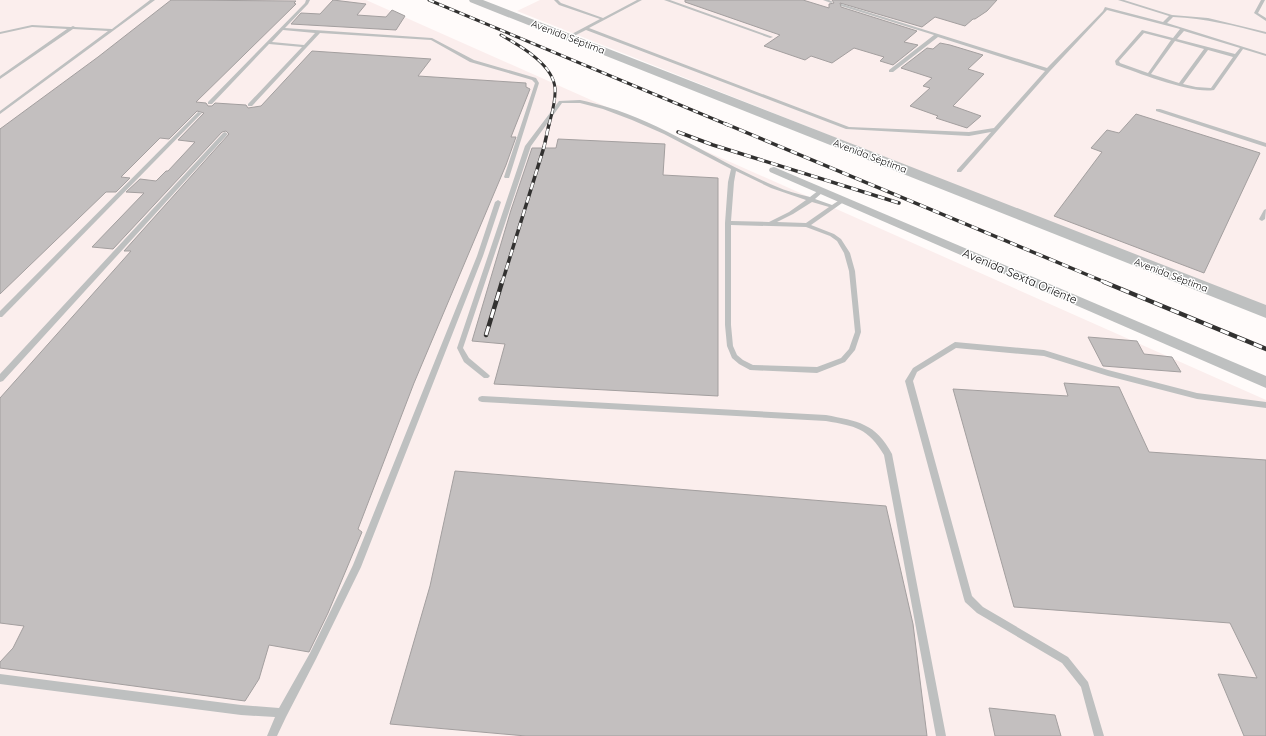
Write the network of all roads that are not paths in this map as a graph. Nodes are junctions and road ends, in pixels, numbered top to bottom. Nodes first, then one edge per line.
1 (153, 0) edge
2 (308, 0) edge
3 (474, 0) edge
4 (556, 0) edge
5 (640, 0) edge
6 (666, 0) edge
7 (825, 0) edge
8 (1120, 0) edge
9 (1263, 0) edge
10 (831, 2) dead end
11 (1103, 3) dead end
12 (842, 5) dead end
13 (1106, 8) junction
14 (1172, 16) junction
15 (602, 19) junction
16 (1266, 20) edge
17 (1164, 23) junction
18 (73, 27) junction
19 (585, 28) junction
20 (1183, 29) junction
21 (113, 30) junction
22 (281, 30) junction
23 (318, 32) junction
24 (0, 33) edge
25 (1193, 33) junction
26 (1266, 33) edge
27 (937, 35) junction
28 (569, 37) junction
29 (771, 37) dead end
30 (1174, 38) junction
31 (1185, 42) junction
32 (268, 43) junction
33 (305, 46) junction
34 (1207, 48) junction
35 (1242, 48) junction
36 (1266, 55) edge
37 (1236, 56) junction
38 (1048, 70) junction
39 (891, 72) dead end
40 (1149, 74) junction
41 (0, 78) edge
42 (1180, 84) junction
43 (210, 103) dead end
44 (250, 106) dead end
45 (1158, 110) dead end
46 (0, 113) edge
47 (200, 113) dead end
48 (997, 129) junction
49 (225, 134) dead end
50 (1266, 145) edge
51 (734, 168) junction
52 (774, 170) dead end
53 (959, 171) dead end
54 (507, 177) dead end
55 (817, 195) junction
56 (498, 202) dead end
57 (838, 203) junction
58 (1266, 211) edge
59 (1262, 219) dead end
60 (728, 223) junction
61 (769, 224) junction
62 (807, 225) junction
63 (1266, 312) edge
64 (0, 316) edge
65 (486, 376) dead end
66 (0, 379) edge
67 (1266, 382) edge
68 (482, 399) dead end
69 (1266, 405) edge
70 (0, 679) edge
71 (282, 713) junction
72 (272, 736) edge
73 (941, 736) edge
74 (1099, 736) edge

1 - 21 lane
2 - 22 lane
3 - 28 street, Avenida Séptima
4 - 15 lane
5 - 15 lane
6 - 29 lane
7 - 10 lane
8 - 14 lane
9 - 16 lane
11 - 13 lane
12 - 27 lane
13 - 17 lane
13 - 38 lane
14 - 17 lane
14 - 26 lane
15 - 19 lane
17 - 20 lane
18 - 21 lane
18 - 24 lane
18 - 41 lane
19 - 28 lane
19 - 48 lane
20 - 25 lane
20 - 30 lane
21 - 46 lane
22 - 23 lane
22 - 32 lane
23 - 33 lane
23 - 54 lane
25 - 31 lane
25 - 35 lane
27 - 38 lane
27 - 39 lane
28 - 63 street, Avenida Séptima
30 - 31 lane
30 - 40 lane
30 - 40 lane
31 - 34 lane
32 - 33 lane
32 - 43 lane
33 - 44 lane
34 - 37 lane
34 - 42 lane
35 - 36 lane
35 - 37 lane
37 - 42 lane
38 - 48 lane
40 - 42 lane
45 - 50 lane
47 - 64 lane
48 - 53 lane
49 - 66 lane
51 - 55 lane
51 - 60 lane
51 - 65 lane
52 - 55 street, Avenida Sexta Oriente
55 - 57 street, Avenida Sexta Oriente
55 - 61 lane
56 - 71 lane
57 - 62 lane
57 - 67 street, Avenida Sexta Oriente
58 - 59 lane
60 - 61 lane
60 - 62 lane
61 - 62 lane
68 - 73 lane
69 - 74 lane
70 - 71 lane
71 - 72 lane

